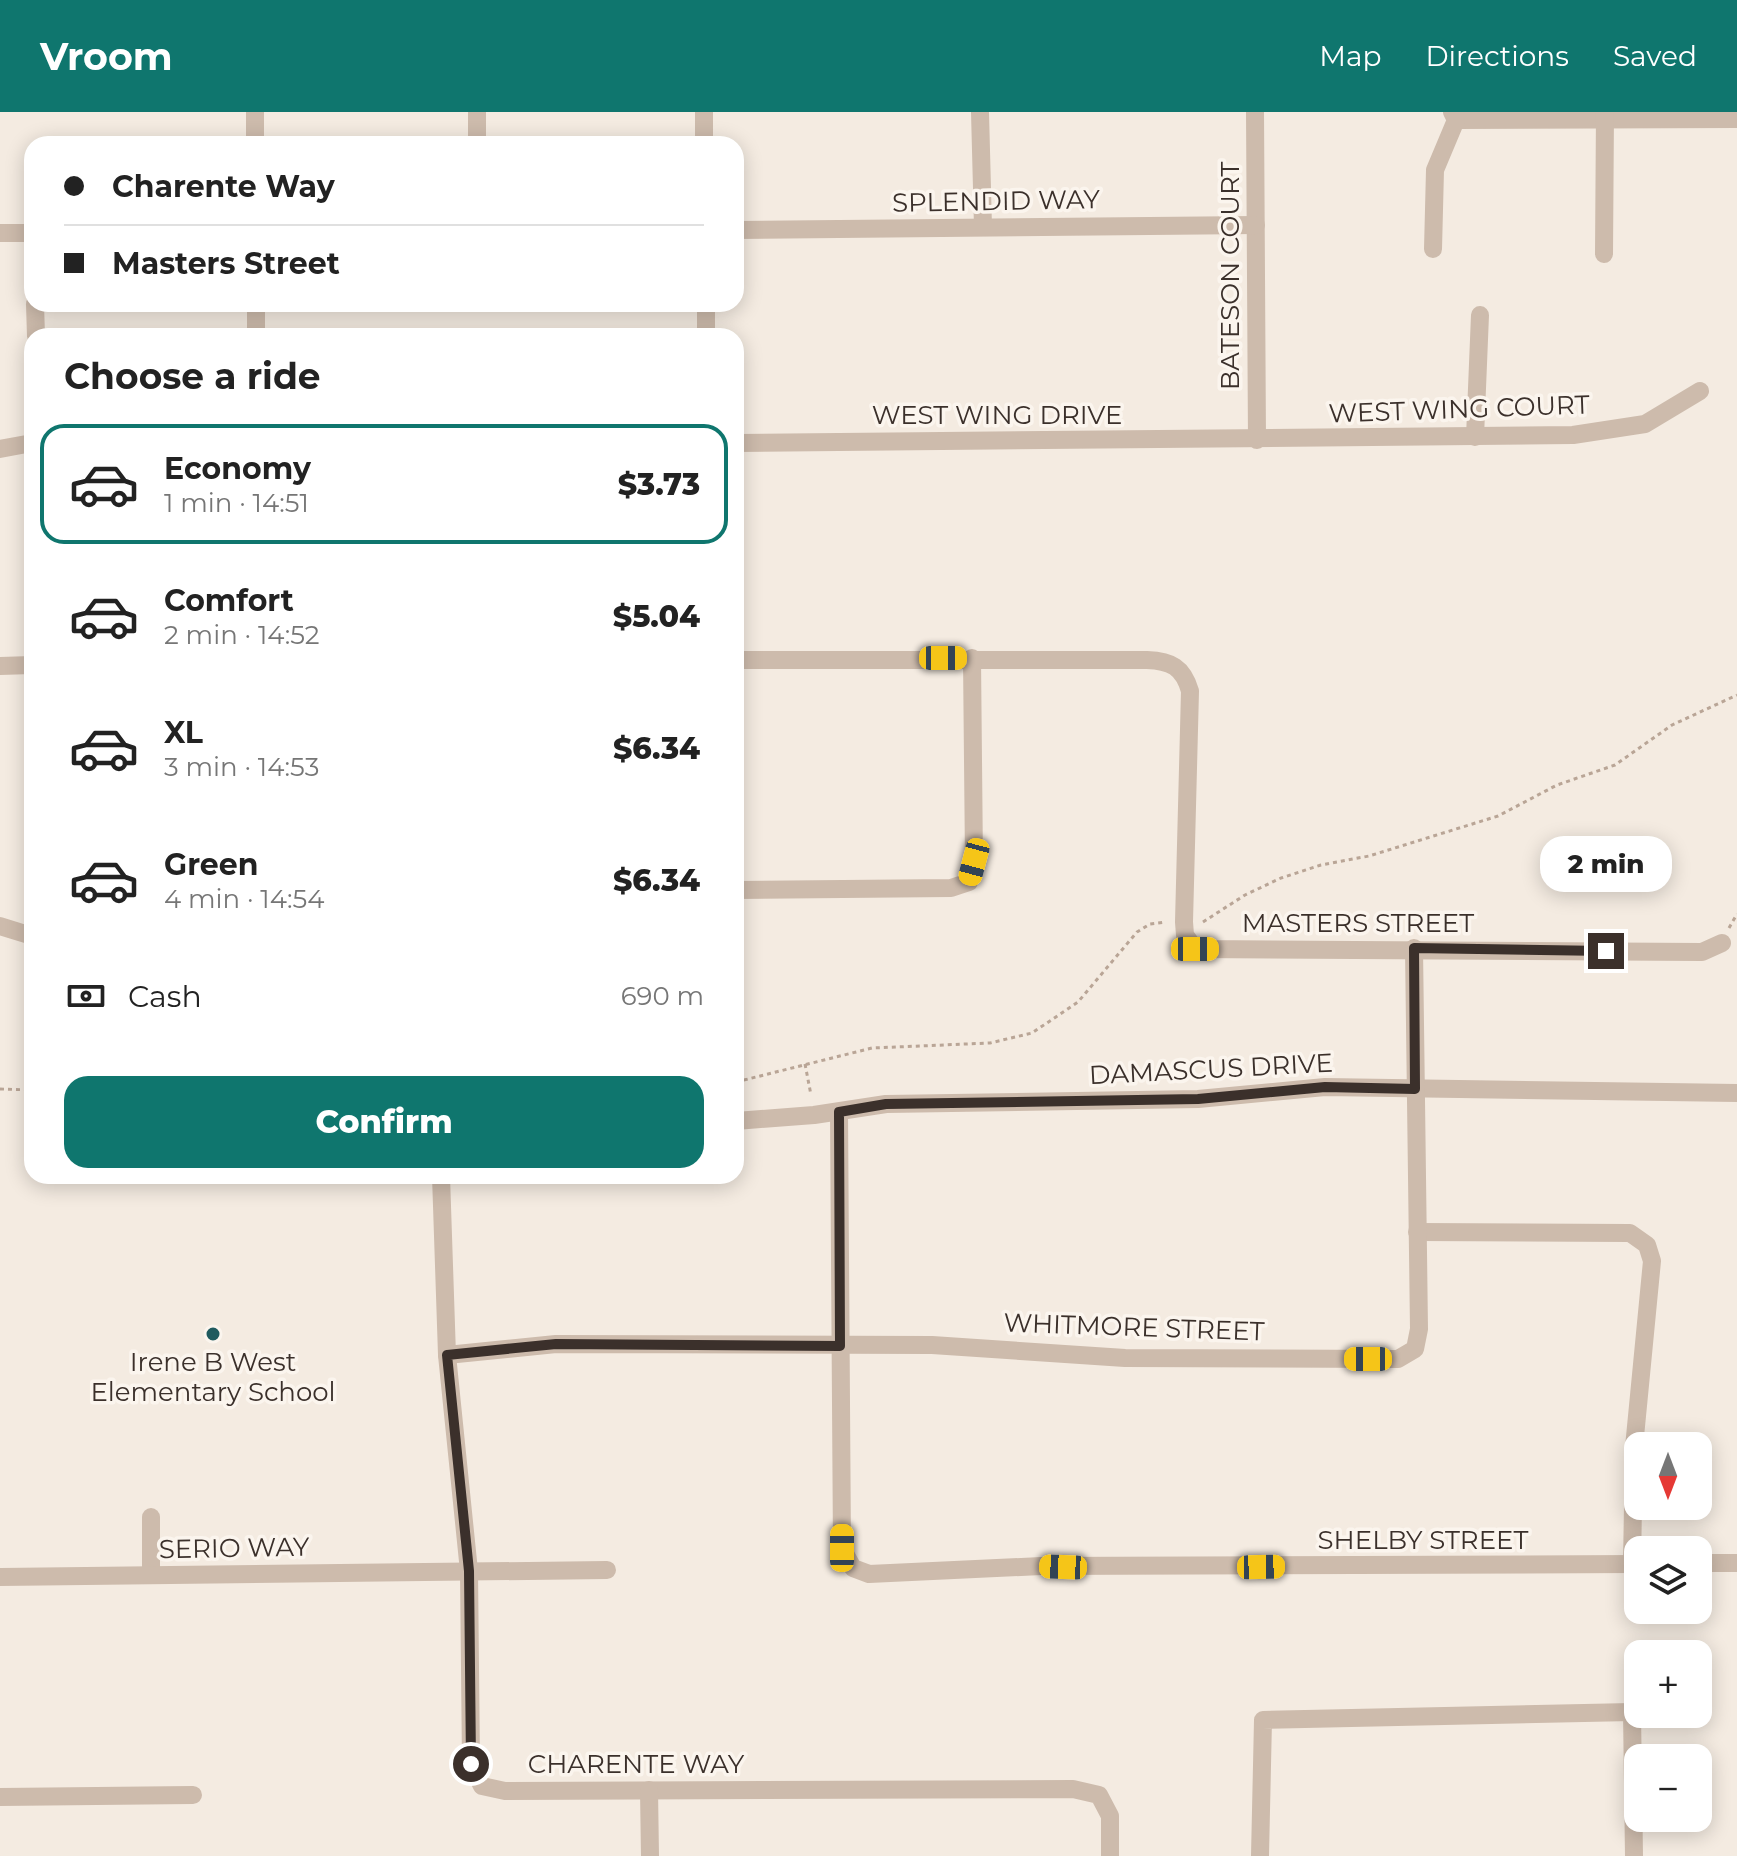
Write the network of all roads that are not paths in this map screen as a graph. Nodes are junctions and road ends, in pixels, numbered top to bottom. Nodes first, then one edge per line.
1 (255, 112) edge
2 (477, 112) edge
3 (704, 112) edge
4 (980, 112) edge
5 (1255, 112) edge
6 (1454, 116) edge
7 (1605, 116) edge
8 (1737, 119) edge
9 (255, 136) edge
10 (477, 136) edge
11 (704, 136) edge
12 (1256, 225) junction
13 (983, 227) junction
14 (744, 230) edge
15 (0, 233) edge
16 (24, 233) edge
17 (1433, 249) dead end
18 (1604, 254) dead end
19 (1480, 315) dead end
20 (1700, 391) dead end
21 (1475, 437) junction
22 (1257, 440) junction
23 (744, 443) edge
24 (24, 444) edge
25 (0, 449) edge
26 (972, 658) junction
27 (744, 660) edge
28 (24, 665) edge
29 (0, 666) edge
30 (744, 890) edge
31 (0, 926) edge
32 (24, 934) edge
33 (1722, 943) dead end
34 (1414, 948) junction
35 (1415, 1089) junction
36 (1737, 1093) edge
37 (839, 1112) junction
38 (744, 1120) edge
39 (441, 1184) edge
40 (1417, 1232) junction
41 (840, 1346) junction
42 (447, 1355) junction
43 (151, 1517) dead end
44 (1635, 1536) edge
45 (1712, 1563) edge
46 (1737, 1563) edge
47 (1624, 1564) edge
48 (607, 1570) dead end
49 (469, 1571) junction
50 (151, 1574) junction
51 (0, 1577) edge
52 (649, 1790) junction
53 (193, 1795) dead end
54 (0, 1797) edge
55 (650, 1856) edge
56 (1110, 1856) edge
57 (1260, 1856) edge
58 (1634, 1856) edge

1 - 9 street
2 - 10 street
3 - 11 street
4 - 13 street
5 - 12 street, BATESON COURT
6 - 7 street
6 - 17 street
7 - 8 street
7 - 18 street
12 - 13 street, SPLENDID WAY
12 - 22 street, BATESON COURT
13 - 14 street, SPLENDID WAY
15 - 16 street
19 - 21 street
20 - 21 street, WEST WING COURT
21 - 22 street, WEST WING COURT
22 - 23 street, WEST WING DRIVE
24 - 25 street
26 - 27 street, MASTERS STREET
26 - 30 street
26 - 34 street, MASTERS STREET
28 - 29 street
31 - 32 street
33 - 34 street, MASTERS STREET
34 - 35 street, WHITMORE STREET
35 - 36 street, DAMASCUS DRIVE
35 - 37 street, DAMASCUS DRIVE
35 - 40 street, WHITMORE STREET
37 - 38 street, DAMASCUS DRIVE
37 - 41 street, SHELBY STREET
39 - 42 street, CHARENTE WAY
40 - 41 street, WHITMORE STREET
40 - 44 street
41 - 42 street, WHITMORE STREET
41 - 47 street, SHELBY STREET
42 - 49 street, CHARENTE WAY
43 - 50 street
45 - 46 street
48 - 49 street, SERIO WAY
49 - 50 street, SERIO WAY
49 - 52 street, CHARENTE WAY
50 - 51 street, SERIO WAY
52 - 55 street
52 - 56 street, CHARENTE WAY
53 - 54 street
57 - 58 street

